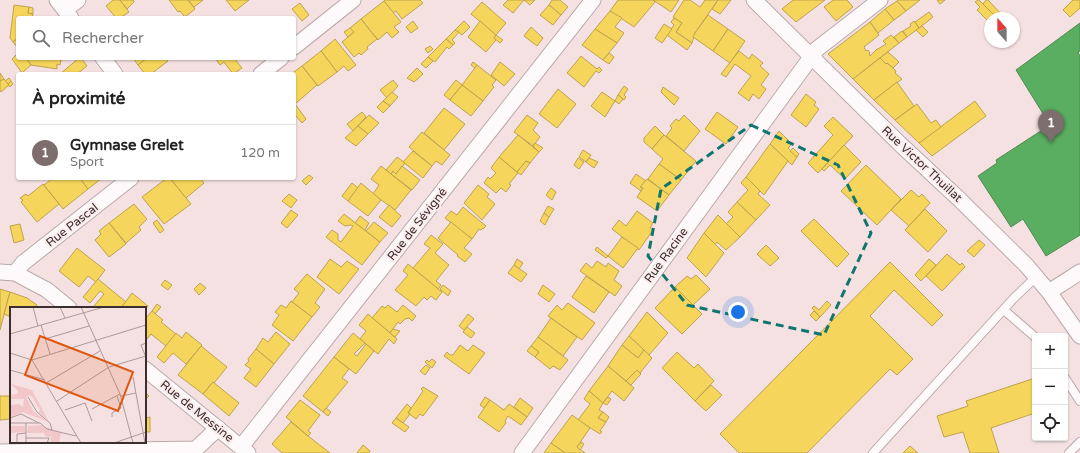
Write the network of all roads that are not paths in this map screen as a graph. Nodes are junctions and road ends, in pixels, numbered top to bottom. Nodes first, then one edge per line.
1 (78, 0) edge
2 (353, 0) edge
3 (593, 0) edge
4 (754, 0) edge
5 (880, 0) edge
6 (64, 9) edge
7 (296, 46) edge
8 (811, 57) junction
9 (104, 60) edge
10 (278, 60) edge
11 (114, 72) edge
12 (264, 72) edge
13 (128, 180) edge
14 (0, 272) edge
15 (1080, 272) edge
16 (15, 273) junction
17 (1036, 277) junction
18 (1049, 292) junction
19 (69, 307) edge
20 (1004, 310) junction
21 (1032, 335) edge
22 (1080, 336) edge
23 (146, 370) edge
24 (1068, 383) edge
25 (1080, 401) edge
26 (218, 428) junction
27 (1080, 442) edge
28 (245, 450) edge
29 (0, 452) edge
30 (522, 453) edge
31 (874, 453) edge
32 (1069, 453) edge

1 - 6 street
2 - 7 street
3 - 28 street, Rue de Sévigné
4 - 8 street, Rue Victor Thuillat
5 - 8 street, Rue Racine
8 - 17 street, Rue Victor Thuillat
8 - 30 street, Rue Racine
9 - 11 street
10 - 12 street
13 - 16 street, Rue Pascal
14 - 16 street
15 - 18 street
16 - 19 street
17 - 18 street, Rue Victor Thuillat
17 - 20 lane
18 - 22 street, Rue Victor Thuillat
20 - 21 lane
20 - 31 lane
23 - 26 street, Rue de Messine
24 - 25 lane
26 - 28 street, Rue de Messine
26 - 29 street
27 - 32 lane

